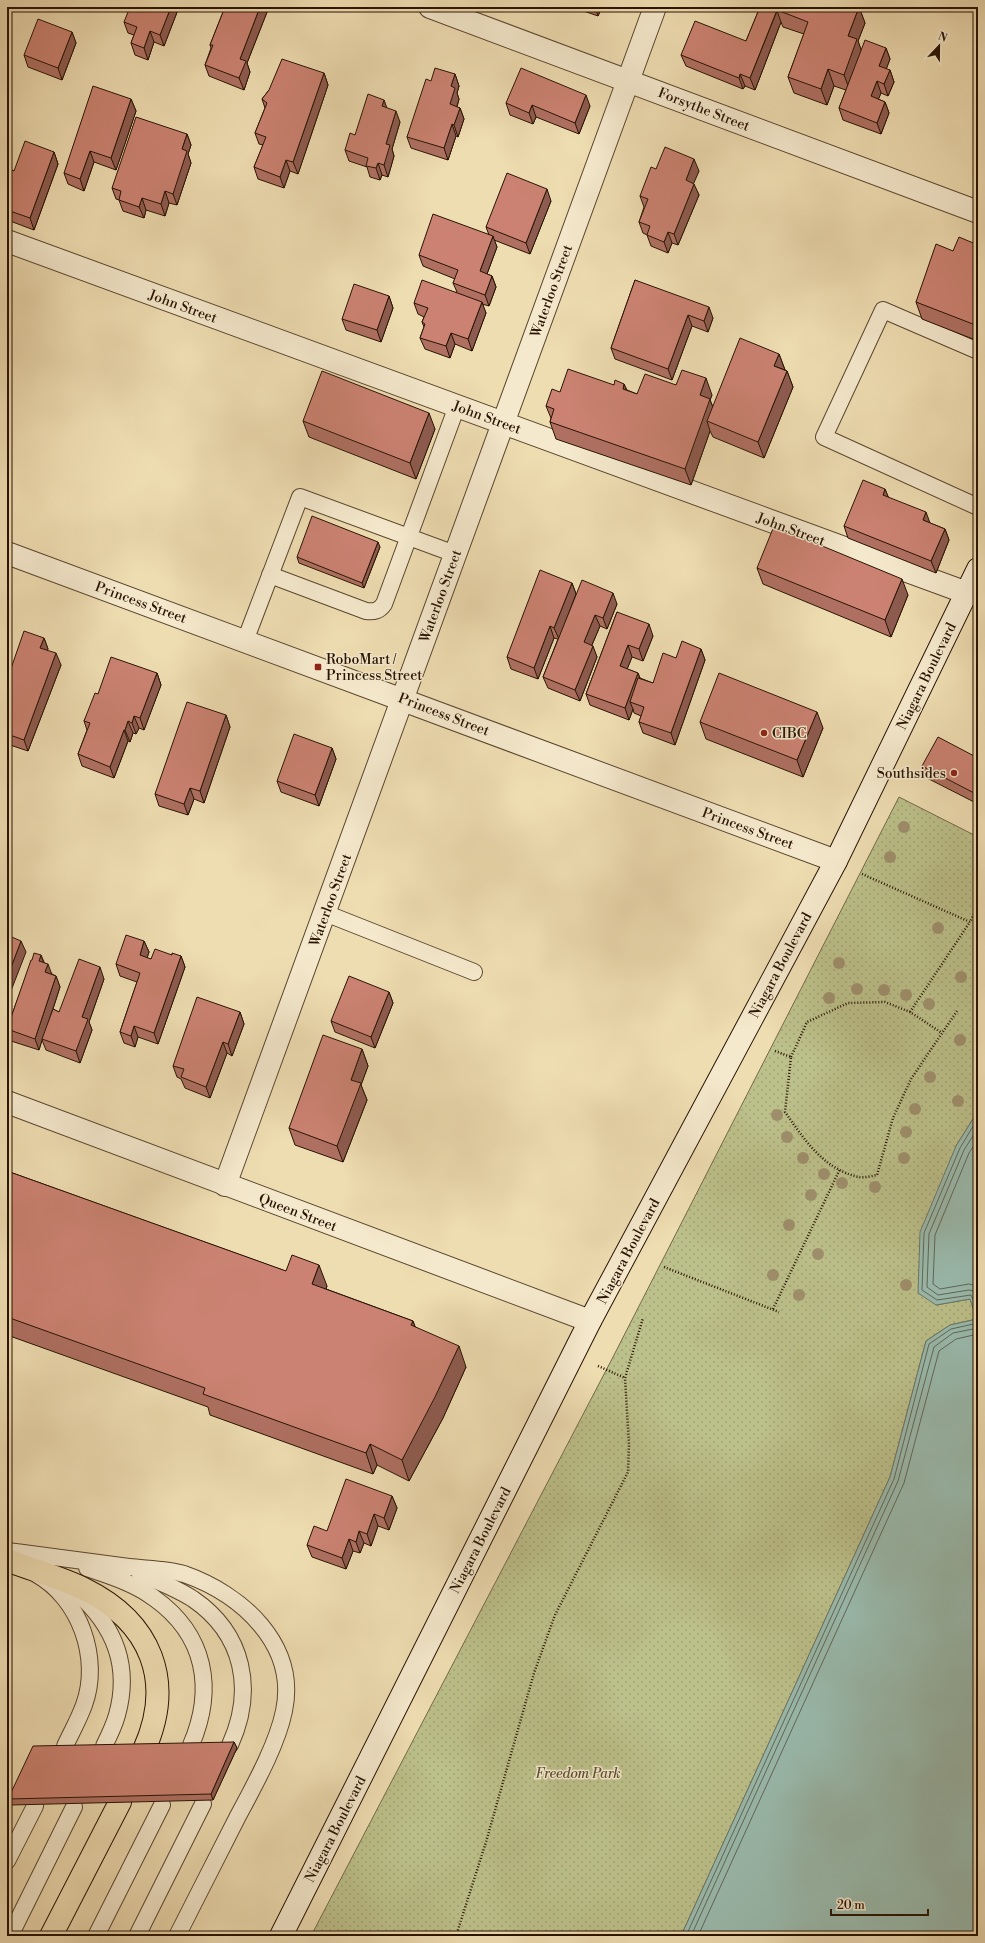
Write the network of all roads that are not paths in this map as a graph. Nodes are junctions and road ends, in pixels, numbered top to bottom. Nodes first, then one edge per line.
1 (430, 7) edge
2 (655, 7) edge
3 (629, 80) junction
4 (978, 212) edge
5 (7, 241) edge
6 (978, 351) edge
7 (457, 406) junction
8 (502, 423) junction
9 (978, 507) edge
10 (409, 537) junction
11 (7, 553) edge
12 (455, 554) junction
13 (978, 569) edge
14 (270, 575) junction
15 (967, 593) junction
16 (245, 641) junction
17 (403, 699) junction
18 (836, 861) junction
19 (325, 913) junction
20 (474, 972) dead end
21 (7, 1102) edge
22 (225, 1185) junction
23 (590, 1321) junction
24 (9, 1558) edge
25 (61, 1558) junction
26 (122, 1566) junction
27 (47, 1575) junction
28 (230, 1745) edge
29 (65, 1746) edge
30 (104, 1746) edge
31 (191, 1746) edge
32 (144, 1750) edge
33 (120, 1802) edge
34 (203, 1804) dead end
35 (162, 1805) dead end
36 (35, 1806) edge
37 (74, 1807) edge
38 (7, 1861) edge
39 (10, 1936) edge
40 (51, 1936) edge
41 (96, 1936) edge
42 (137, 1936) edge
43 (177, 1936) edge
44 (282, 1936) edge

1 - 3 street, Forsythe Street
2 - 3 street, Waterloo Street
3 - 4 street, Forsythe Street
3 - 8 street, Waterloo Street
5 - 7 street, John Street
6 - 9 lane
7 - 8 street, John Street
7 - 10 lane
8 - 12 street, Waterloo Street
8 - 15 street, John Street
10 - 12 lane
10 - 14 lane
10 - 14 lane
11 - 16 street, Princess Street
12 - 17 street, Waterloo Street
13 - 15 street, Niagara Boulevard
14 - 16 lane
15 - 18 street, Niagara Boulevard
16 - 17 street, Princess Street
17 - 18 street, Princess Street
17 - 19 street, Waterloo Street
18 - 23 street, Niagara Boulevard
19 - 20 lane
19 - 22 street, Waterloo Street
21 - 22 street, Queen Street
22 - 23 street, Queen Street
23 - 44 street, Niagara Boulevard
24 - 25 lane
24 - 27 highway
24 - 29 lane
25 - 26 lane
25 - 31 lane
26 - 28 lane
26 - 43 lane
27 - 30 lane
27 - 32 highway
33 - 40 highway
34 - 42 lane
35 - 41 lane
36 - 38 lane
37 - 39 lane

